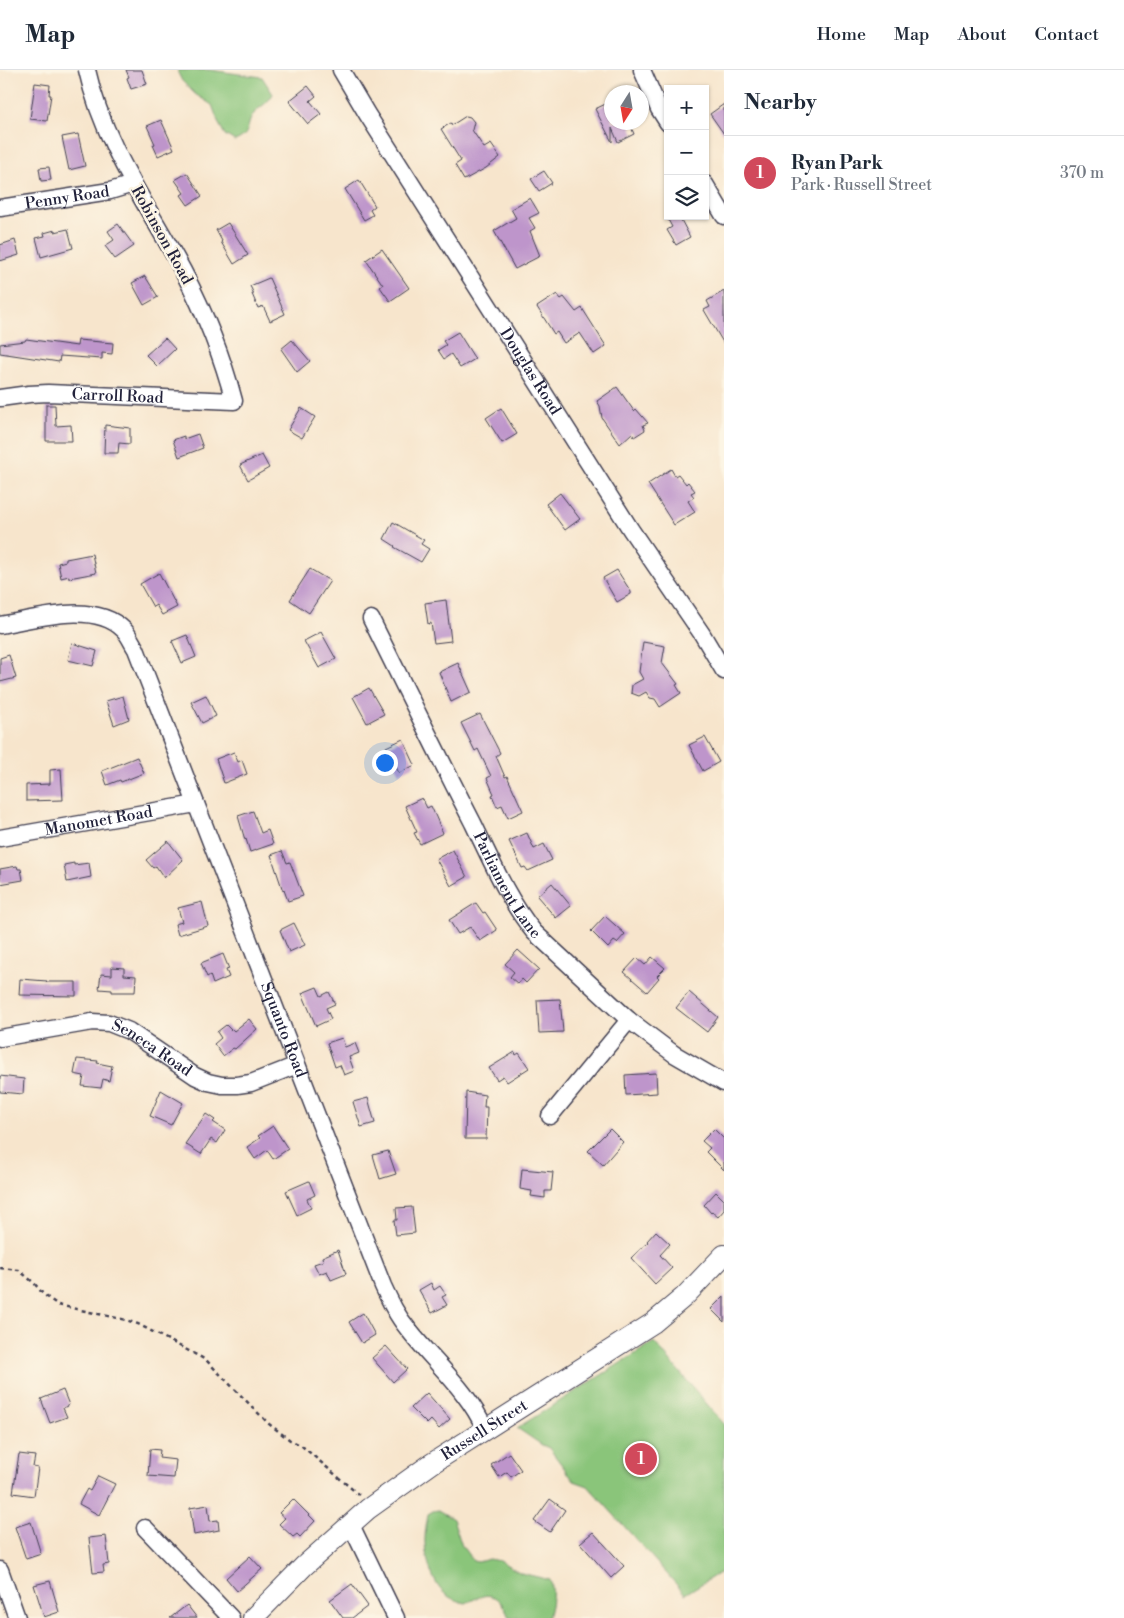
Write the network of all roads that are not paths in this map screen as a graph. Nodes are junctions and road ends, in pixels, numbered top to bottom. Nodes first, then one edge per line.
1 (87, 70) edge
2 (341, 70) edge
3 (642, 70) edge
4 (664, 117) edge
5 (133, 184) junction
6 (709, 191) edge
7 (0, 208) edge
8 (724, 216) edge
9 (0, 398) edge
10 (234, 401) joint
11 (371, 619) dead end
12 (0, 625) edge
13 (724, 671) edge
14 (196, 804) junction
15 (0, 838) edge
16 (629, 1020) junction
17 (0, 1038) edge
18 (297, 1065) junction
19 (724, 1083) edge
20 (550, 1116) dead end
21 (724, 1255) edge
22 (485, 1429) junction
23 (351, 1525) junction
24 (145, 1528) dead end
25 (0, 1570) edge
26 (16, 1618) edge
27 (231, 1618) edge
28 (254, 1618) edge
29 (396, 1618) edge

1 - 5 street, Robinson Road
2 - 13 street, Douglas Road
3 - 4 street
5 - 7 street, Penny Road
5 - 10 street, Robinson Road
6 - 8 street
9 - 10 street, Carroll Road
11 - 16 street, Parliament Lane
12 - 14 street, Squanto Road
14 - 15 street, Manomet Road
14 - 18 street, Squanto Road
16 - 19 street, Parliament Lane
16 - 20 street
17 - 18 street, Seneca Road
18 - 22 street, Squanto Road
21 - 22 street, Russell Street
22 - 23 street, Russell Street
23 - 28 street, Russell Street
23 - 29 street
24 - 27 street
25 - 26 street

